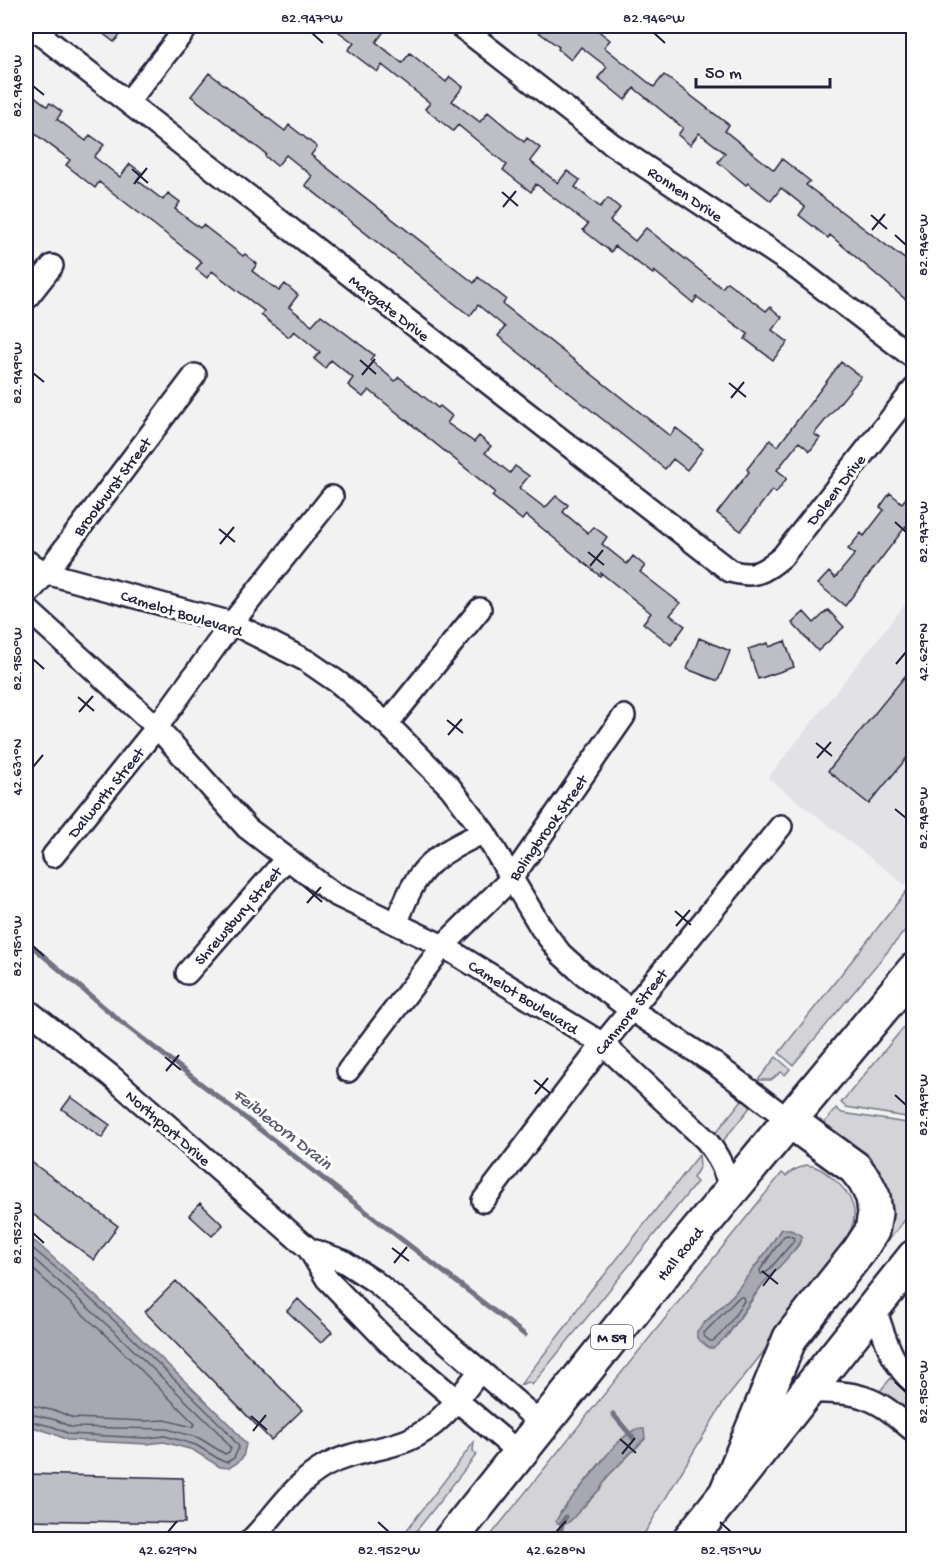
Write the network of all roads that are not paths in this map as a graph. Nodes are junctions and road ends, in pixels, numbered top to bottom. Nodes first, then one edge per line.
1 (188, 26) edge
2 (460, 26) edge
3 (36, 31) dead end
4 (128, 102) junction
5 (52, 266) dead end
6 (26, 299) edge
7 (914, 358) edge
8 (195, 375) dead end
9 (914, 389) edge
10 (332, 497) dead end
11 (26, 561) edge
12 (46, 573) junction
13 (748, 576) joint
14 (26, 596) edge
15 (26, 608) edge
16 (480, 609) dead end
17 (232, 623) junction
18 (624, 716) dead end
19 (387, 724) junction
20 (157, 728) junction
21 (781, 826) dead end
22 (484, 832) junction
23 (53, 856) dead end
24 (287, 858) junction
25 (511, 879) junction
26 (397, 923) junction
27 (443, 946) junction
28 (914, 970) edge
29 (187, 973) dead end
30 (26, 1009) edge
31 (630, 1009) junction
32 (603, 1044) junction
33 (348, 1071) dead end
34 (790, 1121) junction
35 (731, 1190) junction
36 (483, 1201) dead end
37 (309, 1248) junction
38 (914, 1257) edge
39 (874, 1306) junction
40 (480, 1371) junction
41 (914, 1383) edge
42 (807, 1391) junction
43 (456, 1401) junction
44 (542, 1424) junction
45 (914, 1431) edge
46 (518, 1452) junction
47 (727, 1491) junction
48 (251, 1539) edge
49 (450, 1539) edge
50 (689, 1539) edge

1 - 4 street
2 - 7 street, Ronnen Drive
3 - 4 street, Margate Drive
4 - 13 street, Margate Drive
5 - 6 street
8 - 12 street, Brookhurst Street
9 - 13 street, Doleen Drive
10 - 17 street
11 - 12 street, Camelot Boulevard
12 - 14 street, Brookhurst Street
12 - 17 street, Camelot Boulevard
15 - 20 street, Camelot Boulevard
16 - 19 street
17 - 19 street, Camelot Boulevard
17 - 20 street
18 - 25 street, Bolingbrook Street
19 - 22 street, Camelot Boulevard
20 - 23 street, Dalworth Street
20 - 24 street, Camelot Boulevard
21 - 31 street, Canmore Street
22 - 25 street, Camelot Boulevard
22 - 26 street
24 - 26 street, Camelot Boulevard
24 - 29 street, Shrewsbury Street
25 - 27 street, Bolingbrook Street
25 - 31 street, Camelot Boulevard
26 - 27 street, Camelot Boulevard
27 - 32 street, Camelot Boulevard
27 - 33 street, Bolingbrook Street
28 - 34 highway, Hall Road / M 59
30 - 37 street, Northport Drive
31 - 32 street, Canmore Street
31 - 34 street, Camelot Boulevard
32 - 35 street, Camelot Boulevard
32 - 36 street, Canmore Street
34 - 35 highway, Hall Road / M 59
34 - 47 highway
35 - 44 highway, Hall Road / M 59
37 - 40 street, Northport Drive
37 - 43 street, Northport Drive
38 - 39 highway
39 - 41 street
39 - 42 highway
40 - 43 street
40 - 44 street, Northport Drive
42 - 45 street
42 - 47 highway
43 - 46 street, Northport Drive
43 - 48 street
44 - 46 highway, Hall Road / M 59
46 - 49 highway, Hall Road / M 59
47 - 50 highway

